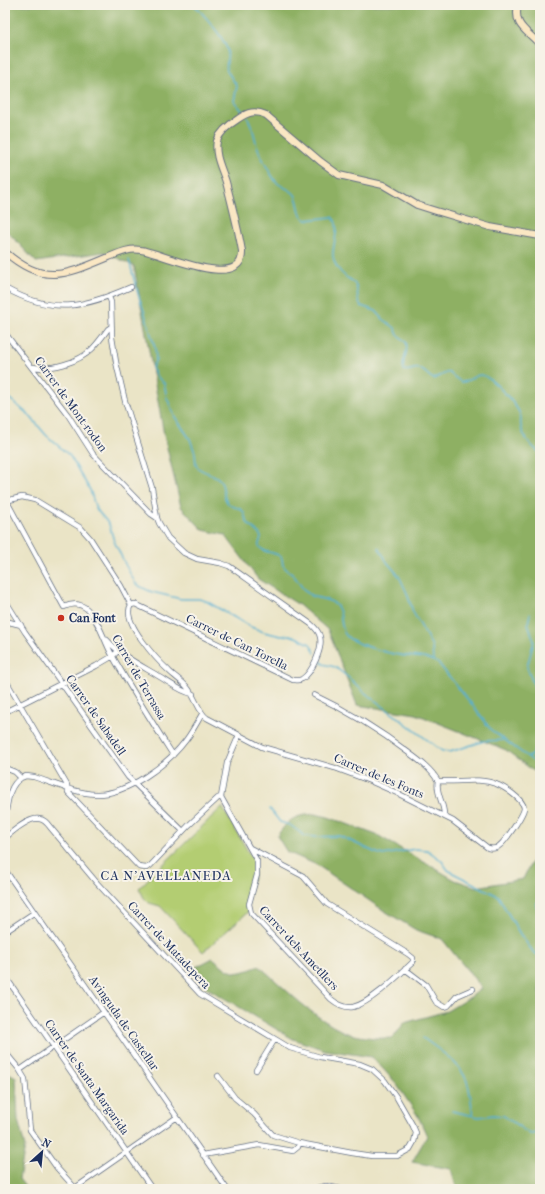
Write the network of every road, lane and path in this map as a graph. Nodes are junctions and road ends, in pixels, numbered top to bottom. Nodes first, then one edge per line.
1 (518, 5) edge
2 (540, 45) edge
3 (540, 236) edge
4 (5, 252) edge
5 (130, 287) dead end
6 (5, 288) edge
7 (109, 297) junction
8 (110, 327) junction
9 (5, 333) edge
10 (32, 367) junction
11 (5, 500) edge
12 (157, 518) junction
13 (5, 600) edge
14 (131, 605) junction
15 (5, 621) edge
16 (20, 625) junction
17 (104, 638) junction
18 (118, 651) junction
19 (113, 656) junction
20 (5, 679) edge
21 (62, 683) junction
22 (193, 694) junction
23 (314, 695) dead end
24 (20, 705) junction
25 (5, 712) edge
26 (202, 714) junction
27 (239, 735) junction
28 (173, 754) junction
29 (5, 768) edge
30 (21, 778) junction
31 (438, 781) junction
32 (134, 783) junction
33 (67, 787) junction
34 (221, 797) junction
35 (444, 816) junction
36 (5, 817) edge
37 (183, 831) junction
38 (5, 838) edge
39 (250, 848) junction
40 (262, 855) junction
41 (256, 860) junction
42 (5, 870) edge
43 (35, 912) junction
44 (5, 932) edge
45 (405, 969) junction
46 (5, 976) edge
47 (474, 989) dead end
48 (104, 1012) junction
49 (275, 1039) junction
50 (54, 1047) junction
51 (5, 1052) edge
52 (20, 1070) junction
53 (256, 1070) dead end
54 (218, 1076) dead end
55 (177, 1117) junction
56 (299, 1143) junction
57 (126, 1152) junction
58 (203, 1155) junction
59 (75, 1189) edge
60 (152, 1189) edge
61 (227, 1189) edge
62 (312, 1189) edge
63 (341, 1189) edge

1 - 2 street
3 - 4 street
5 - 7 street
6 - 7 street
7 - 8 street, Carrer de Can Torella
8 - 10 street
8 - 12 street, Carrer de Can Torella
9 - 10 street, Carrer de Mont-rodon
10 - 12 street, Carrer de Mont-rodon
11 - 14 street
11 - 17 street, Carrer de Terrassa
12 - 14 street, Carrer de Can Torella
13 - 16 street, Carrer de Sabadell
14 - 22 street
15 - 16 street
16 - 21 street, Carrer de Sabadell
17 - 18 street
17 - 19 street, Carrer de Terrassa
18 - 19 street
18 - 22 street
19 - 21 street
19 - 28 street, Carrer de Terrassa
20 - 24 street
21 - 24 street
21 - 32 street, Carrer de Sabadell
22 - 26 street
23 - 31 street
24 - 25 street
24 - 33 street
26 - 27 street, Carrer de les Fonts
26 - 28 street
27 - 34 street
27 - 35 street, Carrer de les Fonts
28 - 32 street
29 - 30 street
30 - 33 street
30 - 36 street
31 - 35 street
31 - 35 street, Carrer de les Fonts
32 - 33 street
32 - 37 street, Carrer de Sabadell
33 - 37 street
34 - 37 street
34 - 39 street
38 - 49 street, Carrer de Matadepera
39 - 40 street
39 - 41 street
40 - 41 street
40 - 45 street, Carrer dels Ametllers
41 - 45 street, Carrer dels Ametllers
42 - 43 street, Avinguda de Castellar
43 - 44 street
43 - 48 street, Avinguda de Castellar
45 - 47 street
46 - 50 street, Carrer de Santa Margarida
48 - 50 street
48 - 55 street, Avinguda de Castellar
49 - 53 street
49 - 56 street, Carrer de Matadepera
50 - 52 street
50 - 57 street, Carrer de Santa Margarida
51 - 52 street
52 - 59 street
54 - 56 street, Carrer de Matadepera
55 - 57 street
55 - 58 street, Avinguda de Castellar
56 - 58 street
57 - 59 street
57 - 60 street, Carrer de Santa Margarida
58 - 61 street, Avinguda de Castellar
62 - 63 street

